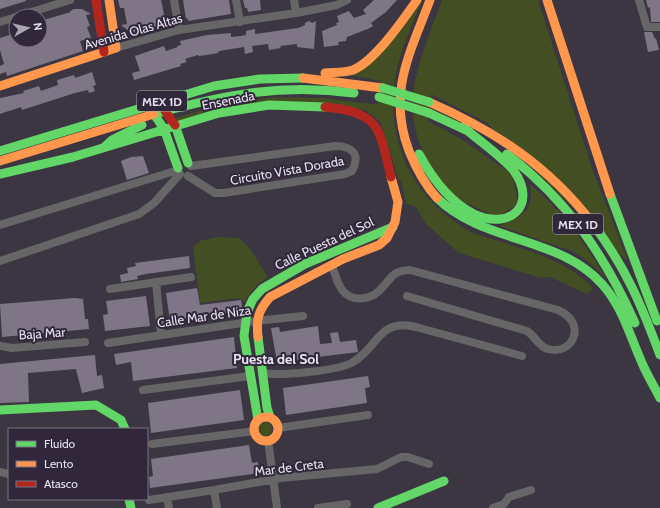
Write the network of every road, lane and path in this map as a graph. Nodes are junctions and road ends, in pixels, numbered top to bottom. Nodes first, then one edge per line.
1 (70, 0) edge
2 (96, 0) edge
3 (109, 0) edge
4 (174, 0) edge
5 (236, 0) edge
6 (294, 0) edge
7 (347, 0) edge
8 (417, 0) edge
9 (430, 0) edge
10 (438, 0) edge
11 (547, 0) edge
12 (638, 0) edge
13 (44, 8) edge
14 (296, 13) junction
15 (240, 22) junction
16 (660, 27) edge
17 (179, 30) junction
18 (116, 48) junction
19 (104, 52) junction
20 (291, 77) junction
21 (0, 86) edge
22 (165, 111) junction
23 (151, 115) junction
24 (370, 118) joint
25 (175, 125) junction
26 (463, 127) junction
27 (164, 129) junction
28 (181, 144) junction
29 (103, 148) junction
30 (171, 148) junction
31 (0, 151) edge
32 (0, 161) edge
33 (190, 165) junction
34 (181, 172) junction
35 (0, 174) edge
36 (0, 225) edge
37 (393, 227) junction
38 (0, 261) edge
39 (305, 264) junction
40 (332, 266) junction
41 (311, 275) junction
42 (191, 277) dead end
43 (156, 282) junction
44 (110, 289) dead end
45 (407, 296) dead end
46 (303, 316) dead end
47 (256, 320) junction
48 (245, 322) junction
49 (660, 331) edge
50 (161, 334) junction
51 (85, 342) dead end
52 (108, 343) dead end
53 (0, 346) edge
54 (660, 355) edge
55 (522, 356) dead end
56 (262, 373) junction
57 (250, 376) junction
58 (143, 390) dead end
59 (660, 392) edge
60 (660, 398) edge
61 (0, 410) edge
62 (368, 415) dead end
63 (270, 417) junction
64 (258, 420) junction
65 (125, 428) edge
66 (278, 428) junction
67 (254, 431) junction
68 (268, 440) junction
69 (152, 444) dead end
70 (429, 464) dead end
71 (274, 480) junction
72 (444, 481) dead end
73 (214, 490) junction
74 (531, 490) dead end
75 (167, 497) junction
76 (149, 500) dead end
77 (347, 504) dead end
78 (505, 506) edge
79 (169, 508) edge
80 (217, 508) edge
81 (277, 508) edge
82 (318, 508) edge
83 (378, 508) edge
84 (492, 508) edge

1 - 13 street
2 - 19 main road
3 - 18 main road
4 - 17 street
5 - 15 street
6 - 14 street
7 - 14 street, Avenida Olas Altas
8 - 20 main road
9 - 60 main road
10 - 26 main road
11 - 49 main road
12 - 16 street
14 - 15 street, Avenida Olas Altas
15 - 17 street, Avenida Olas Altas
17 - 18 street, Avenida Olas Altas
18 - 19 main road, Avenida Olas Altas
19 - 21 main road, Avenida Olas Altas
20 - 31 main road, MEX 1D
20 - 54 main road, MEX 1D, bridge
22 - 23 main road, MEX 1D
22 - 25 main road
22 - 26 main road, MEX 1D, bridge
23 - 27 main road
23 - 29 main road
23 - 32 main road, MEX 1D
24 - 25 main road, Ensenada
24 - 37 main road, Calle Puesta del Sol
25 - 27 main road, Ensenada
25 - 28 main road
26 - 59 main road, MEX 1D
27 - 29 main road, Ensenada
27 - 30 main road
28 - 30 main road
28 - 33 main road
29 - 35 main road, Ensenada
30 - 34 main road
33 - 34 street
33 - 34 street
33 - 34 street, Circuito Vista Dorada
34 - 36 street
34 - 38 street
37 - 39 main road, Calle Puesta del Sol
37 - 40 main road, Calle Puesta del Sol
39 - 41 main road
39 - 48 main road, Calle Puesta del Sol
40 - 41 main road, Calle Puesta del Sol
40 - 45 street
41 - 47 main road, Calle Puesta del Sol
42 - 43 street
43 - 44 street
43 - 50 street
46 - 47 street, Calle Mar de Niza
47 - 48 street, Calle Mar de Niza
47 - 56 main road
48 - 50 street, Calle Mar de Niza
48 - 57 main road, Calle Puesta del Sol
50 - 52 street, Calle Mar de Niza
51 - 53 street, Baja Mar
55 - 56 street
56 - 63 main road
57 - 58 street
57 - 64 main road, Calle Puesta del Sol
61 - 65 main road
62 - 66 street
63 - 64 main road
63 - 66 main road
64 - 67 main road
66 - 68 main road
67 - 68 main road
67 - 69 street
68 - 71 street
70 - 71 street, Mar de Creta
71 - 73 street, Mar de Creta
71 - 81 street
72 - 83 main road
73 - 75 street, Mar de Creta
73 - 80 street
74 - 78 street
75 - 76 street, Mar de Creta
75 - 79 street
77 - 82 street
78 - 84 street

